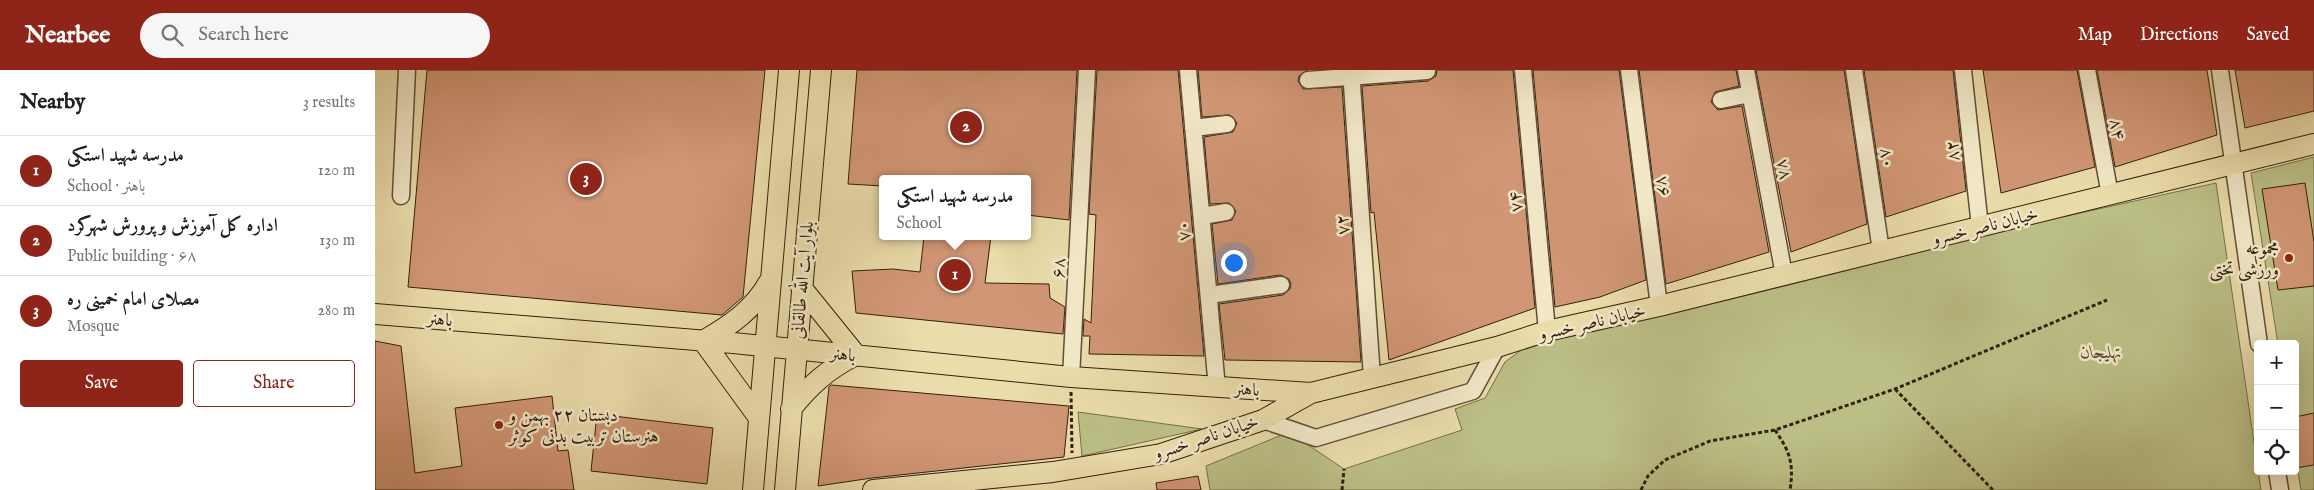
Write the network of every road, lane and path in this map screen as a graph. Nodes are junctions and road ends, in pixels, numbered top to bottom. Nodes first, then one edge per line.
1 (407, 70) edge
2 (789, 70) edge
3 (821, 70) edge
4 (1087, 70) edge
5 (1188, 70) edge
6 (1523, 70) edge
7 (1629, 70) edge
8 (1746, 70) edge
9 (1854, 70) edge
10 (1963, 70) edge
11 (2087, 70) edge
12 (2220, 70) edge
13 (1427, 71) edge
14 (1351, 74) edge
15 (1308, 80) dead end
16 (1750, 94) junction
17 (1721, 100) dead end
18 (1227, 124) dead end
19 (1193, 128) junction
20 (2314, 144) edge
21 (2232, 164) junction
22 (2110, 195) junction
23 (401, 196) dead end
24 (1226, 212) dead end
25 (1201, 216) junction
26 (1980, 227) junction
27 (1881, 251) junction
28 (1785, 275) junction
29 (770, 280) junction
30 (1281, 285) dead end
31 (801, 287) junction
32 (1209, 295) junction
33 (2107, 300) dead end
34 (1659, 306) junction
35 (375, 314) edge
36 (1547, 331) junction
37 (2258, 340) edge
38 (703, 341) junction
39 (764, 346) junction
40 (1497, 347) junction
41 (796, 349) junction
42 (856, 355) junction
43 (1071, 376) junction
44 (1372, 378) junction
45 (1217, 388) junction
46 (1895, 389) junction
47 (1311, 393) junction
48 (791, 409) junction
49 (759, 418) junction
50 (1263, 420) junction
51 (1775, 430) junction
52 (1072, 469) junction
53 (1344, 469) dead end
54 (2278, 475) edge
55 (980, 485) edge
56 (753, 490) edge
57 (785, 490) edge
58 (879, 490) edge
59 (1342, 490) edge
60 (1641, 490) edge
61 (1790, 490) edge
62 (1993, 490) edge
63 (2280, 490) edge

1 - 23 street
2 - 29 main road, بلوار آیت الله طالقانی
3 - 31 main road, بلوار آیت الله طالقانی
4 - 43 street, ۶۸
5 - 19 street, ۷۰
6 - 36 street, ۷۴
7 - 34 street, ۷۶
8 - 16 street, ۷۸
9 - 27 street, ۸۰
10 - 26 street, ۸۲
11 - 22 street, ۸۴
12 - 21 street
13 - 14 street
14 - 15 street
14 - 44 street, ۷۲
16 - 17 street
16 - 28 street, ۷۸
18 - 19 street
19 - 25 street, ۷۰
20 - 21 main road, خیابان ناصر خسرو
21 - 22 main road, خیابان ناصر خسرو
21 - 37 street
22 - 26 main road, خیابان ناصر خسرو
24 - 25 street
25 - 32 street, ۷۰
26 - 27 main road, خیابان ناصر خسرو
27 - 28 main road, خیابان ناصر خسرو
28 - 34 main road, خیابان ناصر خسرو
29 - 38 main road
29 - 39 main road, بلوار آیت الله طالقانی
30 - 32 street
31 - 41 main road, بلوار آیت الله طالقانی
31 - 42 main road
32 - 45 street, ۷۰
33 - 46 path
34 - 36 main road, خیابان ناصر خسرو
35 - 38 main road, باهنر
36 - 40 main road, خیابان ناصر خسرو
38 - 39 main road, باهنر
38 - 49 main road
39 - 41 main road, باهنر
39 - 49 main road, بلوار آیت الله طالقانی
40 - 44 main road, خیابان ناصر خسرو
40 - 50 street
41 - 42 main road, باهنر
41 - 48 main road, بلوار آیت الله طالقانی
42 - 43 main road, باهنر
42 - 48 main road
43 - 45 main road, باهنر
43 - 52 path
44 - 47 main road, خیابان ناصر خسرو
45 - 47 main road, باهنر
46 - 51 path
46 - 62 path
47 - 50 main road, خیابان ناصر خسرو
48 - 57 main road, بلوار آیت الله طالقانی
49 - 56 main road, بلوار آیت الله طالقانی
50 - 52 main road, خیابان ناصر خسرو
51 - 60 path
51 - 61 path
52 - 55 main road, خیابان ناصر خسرو
53 - 59 path
54 - 63 street
55 - 58 main road, خیابان ناصر خسرو

